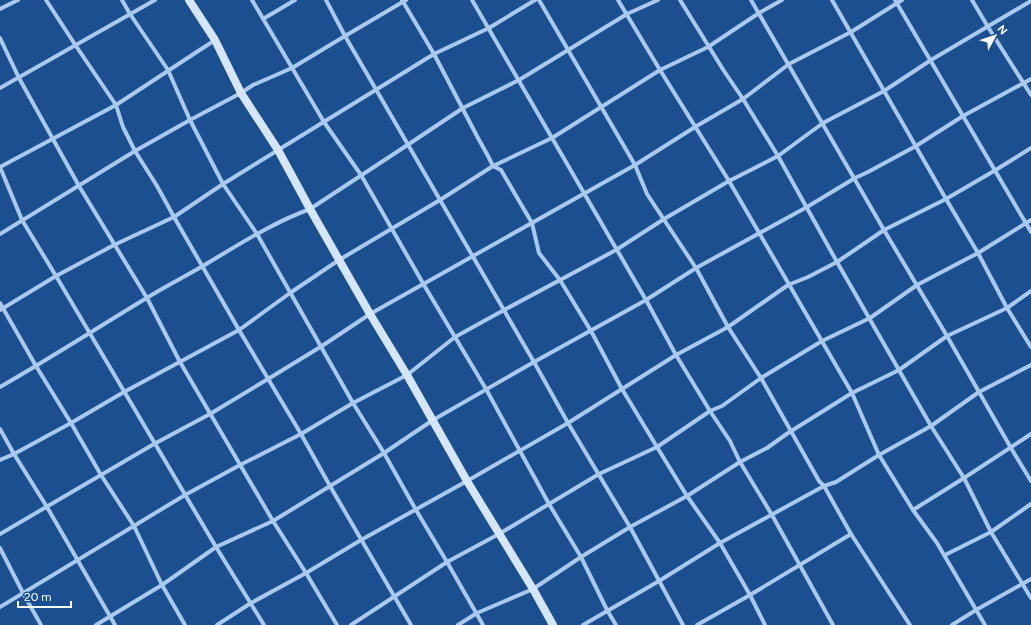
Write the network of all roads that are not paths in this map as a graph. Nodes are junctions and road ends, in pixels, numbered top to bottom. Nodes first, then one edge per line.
1 (18, 0) edge
2 (46, 0) edge
3 (122, 0) edge
4 (155, 0) edge
5 (189, 0) edge
6 (252, 0) edge
7 (295, 0) edge
8 (326, 0) edge
9 (472, 0) edge
10 (535, 0) edge
11 (539, 0) edge
12 (618, 0) edge
13 (658, 0) edge
14 (680, 0) edge
15 (751, 0) edge
16 (782, 0) edge
17 (832, 0) edge
18 (902, 0) edge
19 (972, 0) edge
20 (403, 1) edge
21 (1031, 1) edge
22 (896, 2) edge
23 (0, 9) edge
24 (759, 13) junction
25 (130, 14) junction
26 (627, 14) junction
27 (262, 19) junction
28 (988, 27) junction
29 (489, 28) junction
30 (851, 32) junction
31 (345, 36) junction
32 (0, 38) edge
33 (215, 40) junction
34 (76, 46) junction
35 (708, 47) junction
36 (569, 50) junction
37 (434, 54) junction
38 (931, 60) junction
39 (789, 64) junction
40 (292, 68) junction
41 (168, 70) junction
42 (660, 70) junction
43 (19, 78) junction
44 (1031, 79) edge
45 (519, 80) junction
46 (1024, 84) junction
47 (0, 88) edge
48 (377, 90) junction
49 (884, 91) junction
50 (241, 93) junction
51 (1031, 95) edge
52 (743, 100) junction
53 (116, 105) junction
54 (601, 107) junction
55 (463, 108) junction
56 (963, 116) junction
57 (190, 120) junction
58 (324, 122) junction
59 (823, 123) junction
60 (695, 127) junction
61 (53, 138) junction
62 (552, 138) junction
63 (409, 144) junction
64 (916, 146) junction
65 (1031, 148) edge
66 (278, 150) junction
67 (135, 151) junction
68 (778, 156) junction
69 (635, 165) junction
70 (493, 166) junction
71 (0, 167) edge
72 (994, 171) junction
73 (361, 175) junction
74 (855, 178) junction
75 (729, 181) junction
76 (223, 184) junction
77 (79, 186) junction
78 (584, 194) junction
79 (440, 200) junction
80 (946, 200) junction
81 (806, 207) junction
82 (310, 209) junction
83 (174, 217) junction
84 (664, 219) junction
85 (22, 220) junction
86 (1031, 220) edge
87 (532, 223) junction
88 (1026, 223) junction
89 (392, 228) junction
90 (884, 230) junction
91 (1031, 232) edge
92 (760, 233) junction
93 (0, 234) edge
94 (257, 234) junction
95 (114, 245) junction
96 (616, 250) junction
97 (978, 254) junction
98 (473, 256) junction
99 (339, 260) junction
100 (837, 262) junction
101 (203, 266) junction
102 (696, 268) junction
103 (56, 276) junction
104 (560, 280) junction
105 (424, 285) junction
106 (788, 285) junction
107 (917, 285) junction
108 (1031, 291) edge
109 (290, 293) junction
110 (147, 298) junction
111 (646, 300) junction
112 (0, 303) edge
113 (1008, 308) junction
114 (1, 309) edge
115 (504, 310) junction
116 (370, 314) junction
117 (870, 318) junction
118 (728, 327) junction
119 (239, 330) junction
120 (590, 331) junction
121 (89, 333) junction
122 (947, 336) junction
123 (455, 337) junction
124 (822, 341) junction
125 (322, 346) junction
126 (1031, 347) edge
127 (676, 355) junction
128 (180, 362) junction
129 (534, 362) junction
130 (1031, 365) edge
131 (36, 366) junction
132 (899, 370) junction
133 (407, 375) junction
134 (761, 378) junction
135 (268, 379) junction
136 (0, 387) edge
137 (622, 388) junction
138 (486, 389) junction
139 (124, 392) junction
140 (979, 392) junction
141 (852, 393) junction
142 (353, 403) junction
143 (710, 411) junction
144 (210, 414) junction
145 (433, 420) junction
146 (568, 422) junction
147 (71, 423) junction
148 (931, 426) junction
149 (0, 429) edge
150 (792, 431) junction
151 (302, 434) junction
152 (1031, 434) edge
153 (154, 444) junction
154 (657, 446) junction
155 (1011, 448) junction
156 (520, 450) junction
157 (384, 453) junction
158 (14, 454) junction
159 (879, 455) junction
160 (0, 460) edge
161 (740, 462) junction
162 (240, 465) junction
163 (599, 474) junction
164 (101, 475) junction
165 (964, 478) junction
166 (467, 481) junction
167 (1031, 481) edge
168 (330, 486) junction
169 (824, 486) junction
170 (185, 495) junction
171 (687, 496) junction
172 (549, 504) junction
173 (1031, 504) edge
174 (47, 507) junction
175 (416, 510) junction
176 (913, 510) junction
177 (772, 515) junction
178 (273, 521) junction
179 (134, 526) junction
180 (630, 527) junction
181 (991, 532) junction
182 (0, 534) edge
183 (499, 534) junction
184 (851, 534) junction
185 (361, 540) junction
186 (720, 543) junction
187 (216, 547) junction
188 (0, 548) edge
189 (945, 555) junction
190 (581, 557) junction
191 (77, 561) junction
192 (447, 562) junction
193 (800, 565) junction
194 (306, 573) junction
195 (1031, 579) edge
196 (659, 581) junction
197 (1023, 583) junction
198 (162, 585) junction
199 (533, 588) junction
200 (23, 594) junction
201 (750, 595) junction
202 (395, 597) junction
203 (1031, 598) edge
204 (251, 603) junction
205 (0, 607) edge
206 (607, 610) junction
207 (976, 610) junction
208 (477, 613) junction
209 (110, 616) junction
210 (41, 625) edge
211 (96, 625) edge
212 (115, 625) edge
213 (185, 625) edge
214 (217, 625) edge
215 (264, 625) edge
216 (337, 625) edge
217 (351, 625) edge
218 (411, 625) edge
219 (458, 625) edge
220 (483, 625) edge
221 (553, 625) edge
222 (583, 625) edge
223 (616, 625) edge
224 (683, 625) edge
225 (697, 625) edge
226 (765, 625) edge
227 (833, 625) edge
228 (910, 625) edge
229 (952, 625) edge
230 (985, 625) edge

1 - 23 street
2 - 34 street
3 - 25 street
4 - 25 street
5 - 33 street
6 - 27 street
7 - 27 street
8 - 31 street
9 - 29 street
10 - 29 street
11 - 36 street
12 - 26 street
13 - 26 street
14 - 35 street
15 - 24 street
16 - 24 street
17 - 30 street
18 - 22 street
19 - 28 street
20 - 31 street
20 - 37 street
21 - 28 street
22 - 30 street
22 - 38 street
24 - 35 street
24 - 39 street
25 - 34 street
25 - 41 street
26 - 36 street
26 - 42 street
27 - 40 street
28 - 38 street
28 - 46 street
29 - 37 street
29 - 45 street
30 - 39 street
30 - 49 street
31 - 40 street
31 - 48 street
32 - 43 street
33 - 41 street
33 - 50 street
34 - 43 street
34 - 53 street
35 - 42 street
35 - 52 street
36 - 45 street
36 - 54 street
37 - 48 street
37 - 55 street
38 - 49 street
38 - 56 street
39 - 52 street
39 - 59 street
40 - 50 street
40 - 58 street
41 - 53 street
41 - 57 street
42 - 54 street
42 - 60 street
43 - 47 street
43 - 61 street
44 - 46 street
45 - 55 street
45 - 62 street
46 - 51 street
46 - 56 street
48 - 58 street
48 - 63 street
49 - 59 street
49 - 64 street
50 - 57 street
50 - 66 street
52 - 60 street
52 - 68 street
53 - 61 street
53 - 67 street
54 - 62 street
54 - 69 street
55 - 63 street
55 - 70 street
56 - 64 street
56 - 72 street
57 - 67 street
57 - 76 street
58 - 66 street
58 - 73 street
59 - 68 street
59 - 74 street
60 - 69 street
60 - 75 street
61 - 71 street
61 - 77 street
62 - 70 street
62 - 78 street
63 - 73 street
63 - 79 street
64 - 74 street
64 - 80 street
65 - 72 street
66 - 76 street
66 - 82 street
67 - 77 street
67 - 83 street
68 - 75 street
68 - 81 street
69 - 78 street
69 - 84 street
70 - 79 street
70 - 87 street
71 - 85 street
72 - 80 street
72 - 88 street
73 - 82 street
73 - 89 street
74 - 81 street
74 - 90 street
75 - 84 street
75 - 92 street
76 - 83 street
76 - 94 street
77 - 85 street
77 - 95 street
78 - 87 street
78 - 96 street
79 - 89 street
79 - 98 street
80 - 90 street
80 - 97 street
81 - 92 street
81 - 100 street
82 - 94 street
82 - 99 street
83 - 95 street
83 - 101 street
84 - 96 street
84 - 102 street
85 - 93 street
85 - 103 street
86 - 88 street
87 - 98 street
87 - 104 street
88 - 91 street
88 - 97 street
89 - 99 street
89 - 105 street
90 - 100 street
90 - 107 street
92 - 102 street
92 - 106 street
94 - 101 street
94 - 109 street
95 - 103 street
95 - 110 street
96 - 104 street
96 - 111 street
97 - 107 street
97 - 113 street
98 - 105 street
98 - 115 street
99 - 109 street
99 - 116 street
100 - 106 street
100 - 117 street
101 - 110 street
101 - 119 street
102 - 111 street
102 - 118 street
103 - 114 street
103 - 121 street
104 - 115 street
104 - 120 street
105 - 116 street
105 - 123 street
106 - 118 street
106 - 124 street
107 - 117 street
107 - 122 street
108 - 113 street
109 - 119 street
109 - 125 street
110 - 121 street
110 - 128 street
111 - 120 street
111 - 127 street
112 - 114 street
113 - 122 street
113 - 126 street
114 - 131 street
115 - 123 street
115 - 129 street
116 - 125 street
116 - 133 street
117 - 124 street
117 - 132 street
118 - 127 street
118 - 134 street
119 - 128 street
119 - 135 street
120 - 129 street
120 - 137 street
121 - 131 street
121 - 139 street
122 - 132 street
122 - 140 street
123 - 133 street
123 - 138 street
124 - 134 street
124 - 141 street
125 - 135 street
125 - 142 street
127 - 137 street
127 - 143 street
128 - 139 street
128 - 144 street
129 - 138 street
129 - 146 street
130 - 140 street
131 - 136 street
131 - 147 street
132 - 141 street
132 - 148 street
133 - 142 street
133 - 145 street
134 - 143 street
134 - 150 street
135 - 144 street
135 - 151 street
137 - 146 street
137 - 154 street
138 - 145 street
138 - 156 street
139 - 147 street
139 - 153 street
140 - 148 street
140 - 155 street
141 - 150 street
141 - 159 street
142 - 151 street
142 - 157 street
143 - 154 street
143 - 161 street
144 - 153 street
144 - 162 street
145 - 157 street
145 - 166 street
146 - 156 street
146 - 163 street
147 - 158 street
147 - 164 street
148 - 159 street
148 - 165 street
149 - 158 street
150 - 161 street
150 - 169 street
151 - 162 street
151 - 168 street
152 - 155 street
153 - 164 street
153 - 170 street
154 - 163 street
154 - 171 street
155 - 165 street
155 - 167 street
156 - 166 street
156 - 172 street
157 - 168 street
157 - 175 street
158 - 160 street
158 - 174 street
159 - 169 street
159 - 176 street
161 - 171 street
161 - 177 street
162 - 170 street
162 - 178 street
163 - 172 street
163 - 180 street
164 - 174 street
164 - 179 street
165 - 176 street
165 - 181 street
166 - 175 street
166 - 183 street
168 - 178 street
168 - 185 street
169 - 177 street
169 - 184 street
170 - 179 street
170 - 187 street
171 - 180 street
171 - 186 street
172 - 183 street
172 - 190 street
173 - 181 street
174 - 182 street
174 - 191 street
175 - 185 street
175 - 192 street
176 - 189 street
177 - 186 street
177 - 193 street
178 - 187 street
178 - 194 street
179 - 191 street
179 - 198 street
180 - 190 street
180 - 196 street
181 - 189 street
181 - 197 street
183 - 192 street
183 - 199 street
184 - 193 street
184 - 228 street
185 - 194 street
185 - 202 street
186 - 196 street
186 - 201 street
187 - 198 street
187 - 204 street
188 - 200 street
189 - 207 street
190 - 199 street
190 - 206 street
191 - 200 street
191 - 209 street
192 - 202 street
192 - 208 street
193 - 201 street
193 - 227 street
194 - 204 street
194 - 216 street
195 - 197 street
196 - 206 street
196 - 224 street
197 - 203 street
197 - 207 street
198 - 209 street
198 - 213 street
199 - 208 street
199 - 221 street
200 - 205 street
200 - 210 street
201 - 225 street
201 - 226 street
202 - 217 street
202 - 218 street
204 - 214 street
204 - 215 street
206 - 222 street
206 - 223 street
207 - 229 street
207 - 230 street
208 - 219 street
208 - 220 street
209 - 211 street
209 - 212 street

